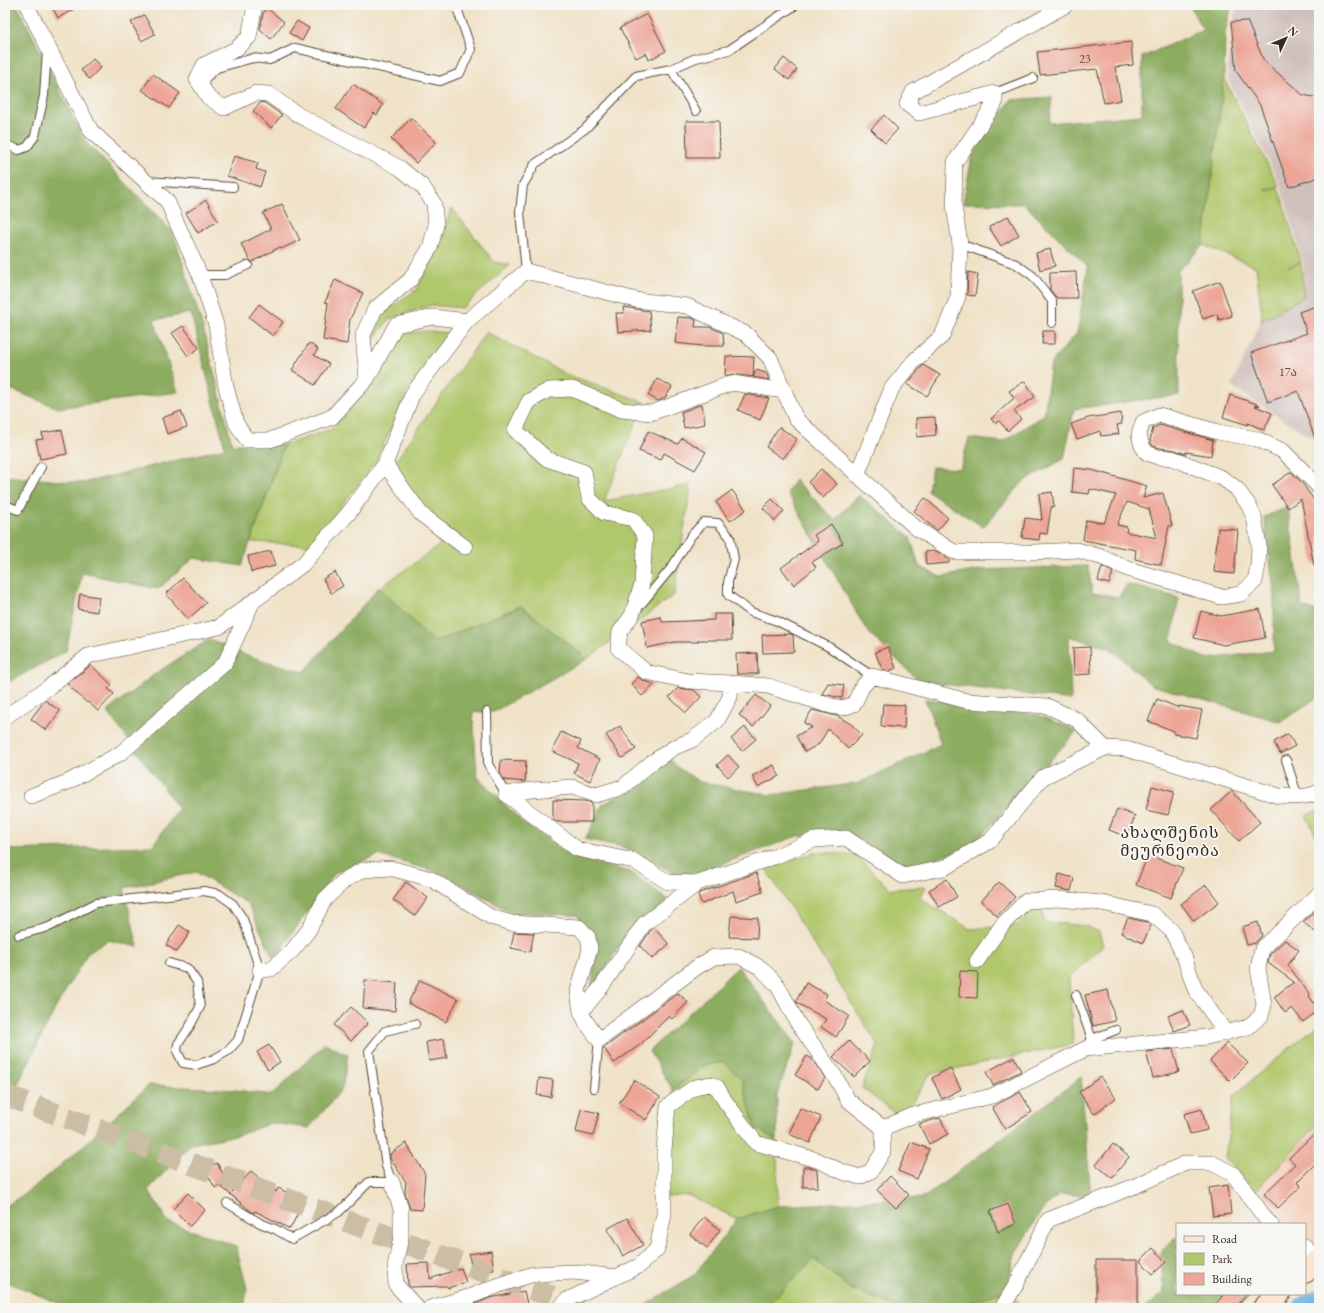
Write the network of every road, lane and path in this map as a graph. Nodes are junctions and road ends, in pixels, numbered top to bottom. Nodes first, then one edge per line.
1 (28, 5) edge
2 (256, 5) edge
3 (456, 5) edge
4 (1066, 5) edge
5 (794, 6) edge
6 (47, 47) junction
7 (671, 68) junction
8 (1033, 78) dead end
9 (200, 83) junction
10 (995, 93) junction
11 (696, 111) dead end
12 (5, 144) edge
13 (146, 181) junction
14 (233, 187) dead end
15 (960, 244) junction
16 (248, 265) dead end
17 (526, 271) junction
18 (200, 275) junction
19 (467, 321) junction
20 (1052, 323) dead end
21 (367, 379) junction
22 (784, 391) junction
23 (385, 464) junction
24 (41, 467) dead end
25 (857, 475) junction
26 (1319, 487) edge
27 (5, 505) edge
28 (465, 547) dead end
29 (253, 602) junction
30 (632, 615) junction
31 (872, 676) junction
32 (731, 683) junction
33 (487, 712) dead end
34 (5, 717) edge
35 (1105, 748) junction
36 (1286, 760) dead end
37 (1319, 792) edge
38 (506, 794) junction
39 (31, 796) dead end
40 (1298, 797) junction
41 (698, 884) junction
42 (1319, 894) edge
43 (19, 935) dead end
44 (977, 960) dead end
45 (168, 964) dead end
46 (260, 970) junction
47 (1076, 995) dead end
48 (581, 1012) junction
49 (414, 1024) dead end
50 (1116, 1030) dead end
51 (1226, 1033) junction
52 (599, 1040) junction
53 (1089, 1044) junction
54 (594, 1088) dead end
55 (883, 1128) junction
56 (392, 1182) junction
57 (228, 1203) dead end
58 (1270, 1223) edge
59 (616, 1278) junction
60 (1278, 1295) edge
61 (417, 1308) edge
62 (430, 1308) edge
63 (560, 1308) edge
64 (1002, 1308) edge
65 (1264, 1308) edge

1 - 6 street
2 - 9 street
3 - 9 lane
4 - 10 street
5 - 7 lane
6 - 12 lane
6 - 13 street
7 - 11 lane
7 - 17 lane
8 - 10 lane
9 - 21 street
10 - 15 street
13 - 14 lane
13 - 18 street
15 - 20 lane
15 - 25 street
16 - 18 lane
17 - 19 street
17 - 22 street
18 - 21 street
19 - 21 street
19 - 23 street
22 - 25 street
22 - 30 street
23 - 28 street
23 - 29 street
24 - 27 lane
25 - 26 street
29 - 34 street
29 - 39 street
30 - 31 lane
30 - 32 street
31 - 32 street
31 - 35 street
32 - 38 street
33 - 38 lane
35 - 40 street
35 - 41 street
36 - 40 lane
37 - 40 street
38 - 41 street
41 - 48 street
42 - 51 street
43 - 46 lane
44 - 51 street
45 - 46 lane
46 - 48 street
47 - 53 lane
48 - 52 street
49 - 56 lane
50 - 53 lane
51 - 53 street
52 - 54 lane
52 - 55 street
53 - 55 street
55 - 59 street
56 - 57 lane
56 - 61 street
58 - 64 street
59 - 62 street
59 - 63 street
60 - 65 main road

